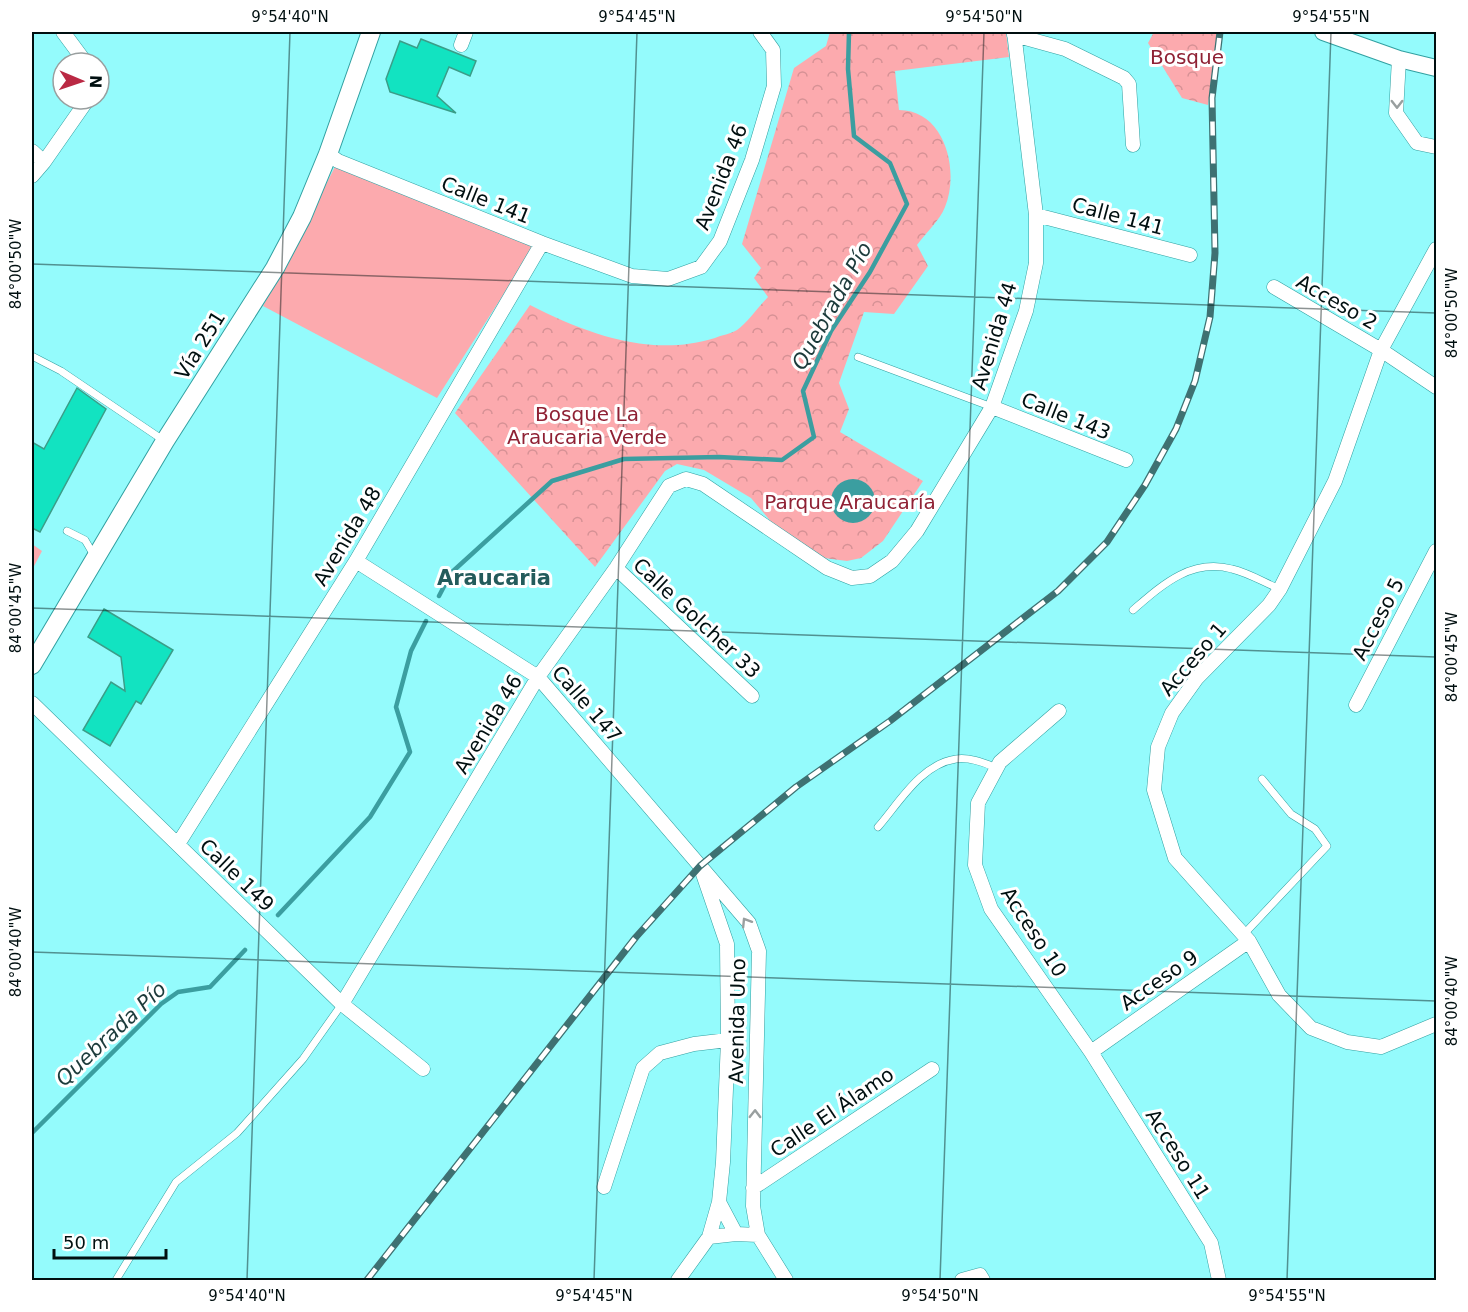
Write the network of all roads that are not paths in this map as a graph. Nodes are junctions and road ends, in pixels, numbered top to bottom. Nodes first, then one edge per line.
1 (63, 32) edge
2 (371, 32) edge
3 (760, 32) edge
4 (1323, 32) edge
5 (1014, 33) edge
6 (77, 51) edge
7 (1399, 59) junction
8 (1437, 68) edge
9 (80, 111) edge
10 (1133, 145) dead end
11 (1437, 147) edge
12 (32, 151) edge
13 (328, 154) junction
14 (44, 162) junction
15 (32, 176) edge
16 (1036, 215) junction
17 (542, 243) junction
18 (1437, 249) edge
19 (1190, 255) dead end
20 (632, 276) joint
21 (1274, 287) dead end
22 (1381, 350) junction
23 (32, 356) edge
24 (858, 357) dead end
25 (1437, 387) edge
26 (992, 407) junction
27 (165, 441) junction
28 (1126, 460) dead end
29 (686, 479) joint
30 (67, 531) dead end
31 (1437, 551) edge
32 (95, 557) junction
33 (356, 561) junction
34 (615, 568) junction
35 (1280, 589) junction
36 (1133, 610) dead end
37 (32, 666) edge
38 (538, 677) junction
39 (752, 696) dead end
40 (32, 703) edge
41 (1356, 705) dead end
42 (1059, 711) dead end
43 (997, 768) junction
44 (1262, 779) dead end
45 (878, 827) dead end
46 (178, 844) junction
47 (700, 866) junction
48 (1247, 938) junction
49 (342, 1004) junction
50 (1437, 1024) edge
51 (728, 1040) junction
52 (1091, 1052) junction
53 (423, 1069) dead end
54 (932, 1069) dead end
55 (604, 1187) dead end
56 (753, 1188) junction
57 (720, 1202) junction
58 (753, 1206) junction
59 (738, 1234) junction
60 (758, 1235) junction
61 (708, 1237) junction
62 (116, 1281) edge
63 (678, 1281) edge
64 (786, 1281) edge
65 (962, 1281) edge
66 (983, 1281) edge
67 (1219, 1281) edge

1 - 6 street
2 - 13 main road, Vía 251
3 - 20 street, Avenida 46
4 - 7 street
5 - 10 street
5 - 16 street, Avenida 44
7 - 8 street
7 -> 11 street
9 - 14 street
12 - 14 street
13 - 17 street, Calle 141
13 - 27 main road, Vía 251
14 - 15 street
16 - 19 street, Calle 141
16 - 26 street, Avenida 44
17 - 20 street, Calle 141
17 - 33 street, Avenida 48
18 - 22 street, Acceso 1
21 - 22 street, Acceso 2
22 - 25 street, Acceso 2
22 - 35 street, Acceso 1
23 - 27 lane
24 - 26 lane
26 - 28 street, Calle 143
26 - 29 street, Avenida 44
27 - 32 main road, Vía 251
29 - 34 street, Avenida 46
30 - 32 lane
31 - 41 street, Acceso 5
32 - 37 main road, Vía 251
33 - 38 street, Calle 147
33 - 46 street, Avenida 48
34 - 38 street, Avenida 46
34 - 39 street, Calle Golcher 33
35 - 36 lane
35 - 48 street, Acceso 1
38 - 47 street, Calle 147
38 - 49 street, Avenida 46
40 - 46 street, Calle 149
42 - 43 street, Acceso 10
43 - 45 lane
43 - 52 street, Acceso 10
44 - 48 lane
46 - 49 street, Calle 149
47 - 51 street, Avenida Uno
56 -> 47 street, Avenida Uno
48 - 50 street, Acceso 1
48 - 52 street, Acceso 9
49 - 53 street, Calle 149
49 - 62 lane
51 - 55 street
51 - 57 street, Avenida Uno
52 - 67 street, Acceso 11
54 - 56 street, Calle El Álamo
56 - 58 street, Avenida Uno
57 - 59 street
57 - 61 street, Avenida Uno
58 - 59 street
58 - 60 street, Avenida Uno
59 - 60 street
59 - 61 street
60 - 64 street
61 - 63 street, Avenida Uno
65 - 66 street

